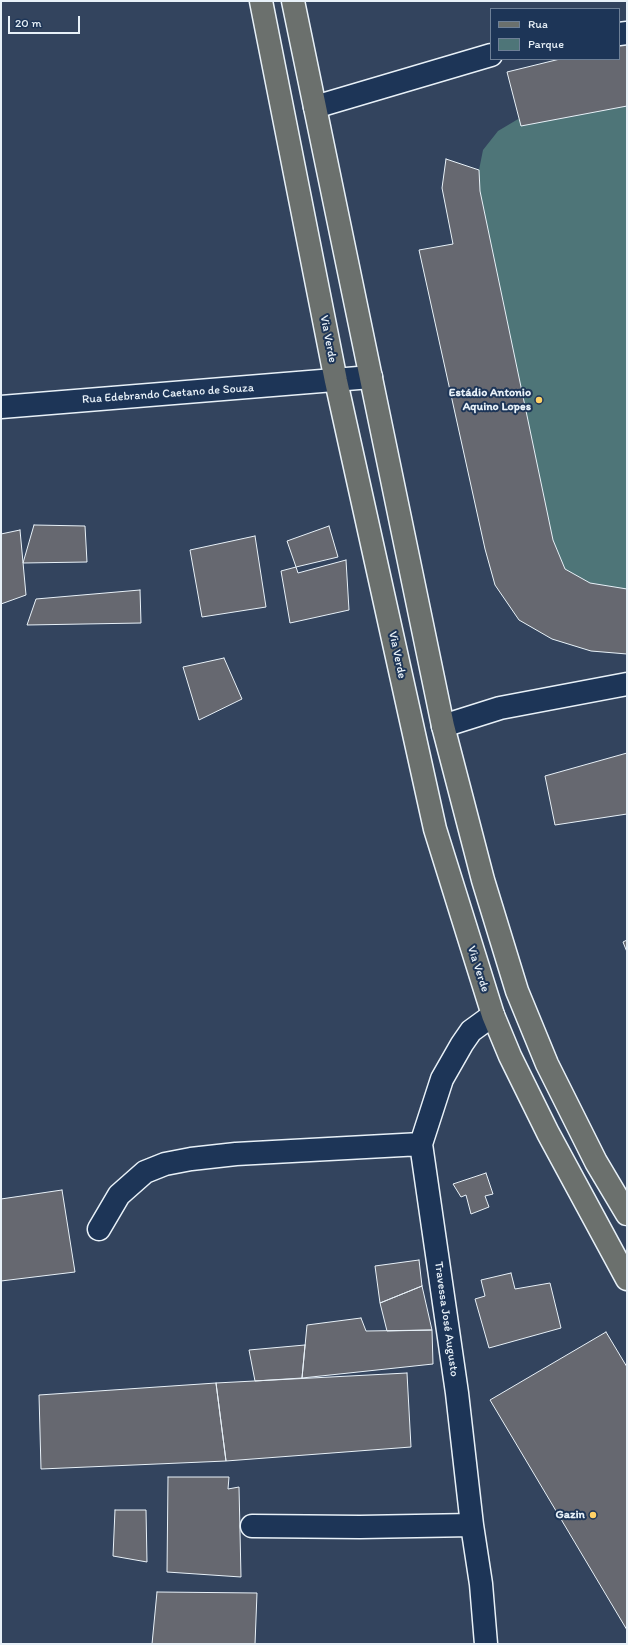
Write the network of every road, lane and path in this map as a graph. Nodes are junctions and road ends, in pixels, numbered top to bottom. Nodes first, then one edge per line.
1 (261, 1) edge
2 (293, 1) edge
3 (490, 55) edge
4 (315, 107) junction
5 (371, 377) junction
6 (336, 381) junction
7 (1, 407) edge
8 (627, 684) edge
9 (443, 726) junction
10 (493, 1015) junction
11 (421, 1144) junction
12 (627, 1214) edge
13 (99, 1229) dead end
14 (627, 1279) edge
15 (472, 1525) junction
16 (252, 1526) dead end
17 (486, 1644) edge

1 - 6 main road, Via Verde
2 - 4 main road
3 - 4 street
4 - 5 main road
5 - 6 street, Rua Edebrando Caetano de Souza
5 - 9 main road
6 - 7 street, Rua Edebrando Caetano de Souza
6 - 10 main road, Via Verde
8 - 9 street
9 - 12 main road
10 - 11 street, Travessa José Augusto
10 - 14 main road, Via Verde
11 - 13 street
11 - 15 street, Travessa José Augusto
15 - 16 street
15 - 17 street, Travessa José Augusto

